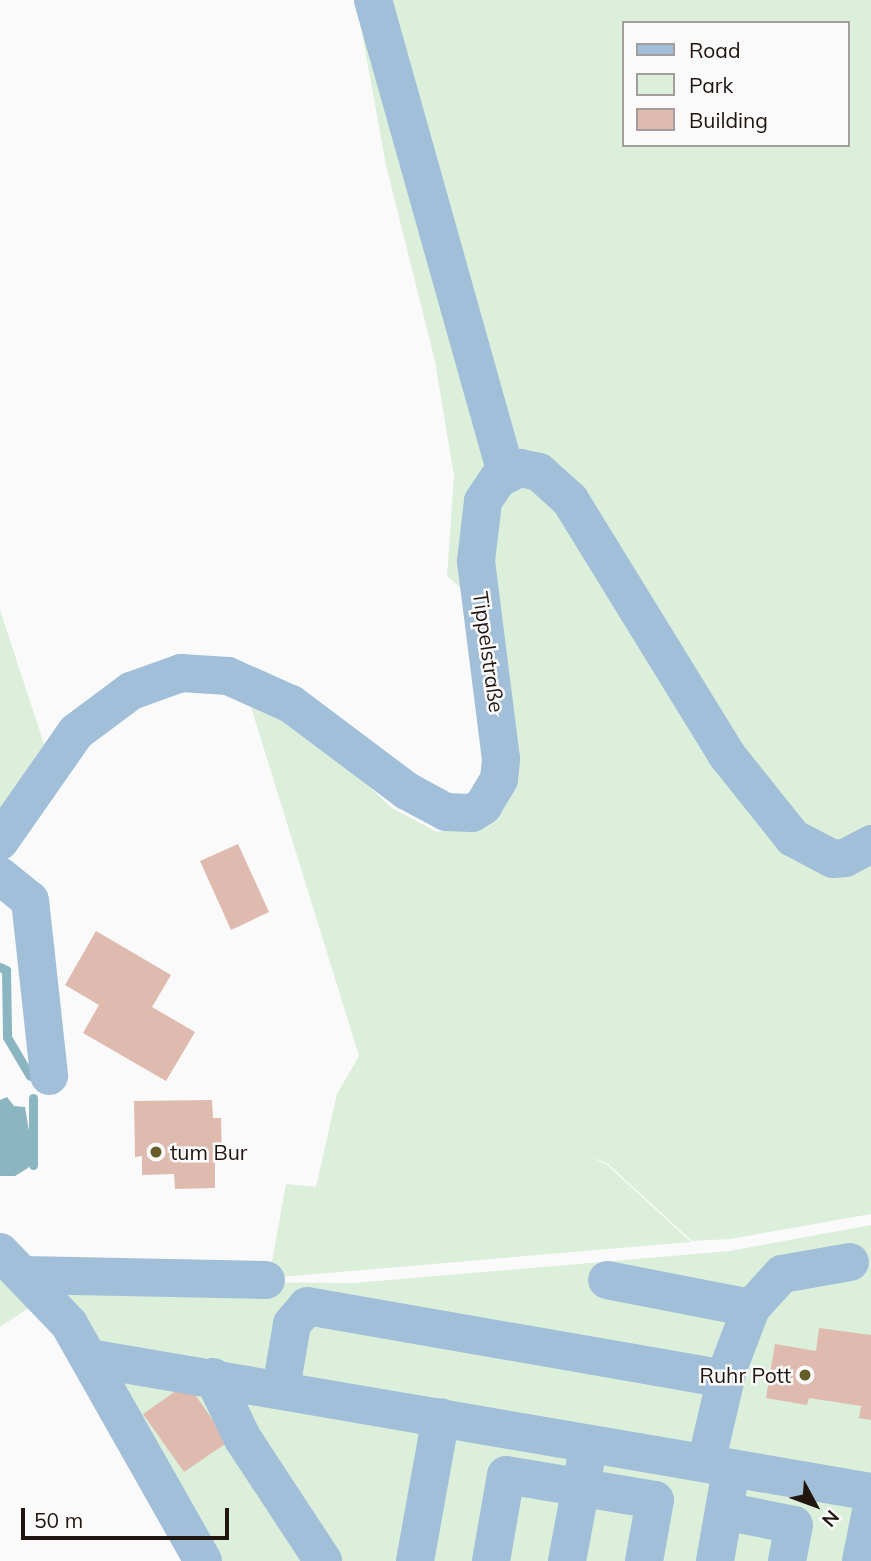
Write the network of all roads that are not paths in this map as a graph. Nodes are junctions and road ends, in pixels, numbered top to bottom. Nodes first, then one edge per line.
1 (373, 0) edge
2 (506, 472) junction
3 (0, 841) edge
4 (871, 844) edge
5 (0, 876) edge
6 (49, 1076) dead end
7 (850, 1262) dead end
8 (13, 1263) edge
9 (266, 1280) dead end
10 (607, 1280) dead end
11 (751, 1308) junction
12 (89, 1358) junction
13 (213, 1377) junction
14 (726, 1379) junction
15 (281, 1389) junction
16 (441, 1417) junction
17 (589, 1443) junction
18 (719, 1466) junction
19 (581, 1485) junction
20 (871, 1492) edge
21 (724, 1511) junction
22 (203, 1561) edge
23 (323, 1561) edge
24 (415, 1561) edge
25 (491, 1561) edge
26 (567, 1561) edge
27 (644, 1561) edge
28 (715, 1561) edge
29 (787, 1561) edge

1 - 2 street
2 - 3 street, Tippelstraße
2 - 4 street
5 - 6 street
7 - 11 street
8 - 9 street
8 - 12 street
10 - 11 street
11 - 14 street
12 - 13 street
12 - 22 street
13 - 15 street
13 - 23 street
14 - 15 street
14 - 18 street
15 - 16 street
16 - 17 street
16 - 24 street
17 - 18 street
17 - 19 street
18 - 20 street
18 - 21 street
19 - 25 street
19 - 26 street
19 - 27 street
21 - 28 street
21 - 29 street

